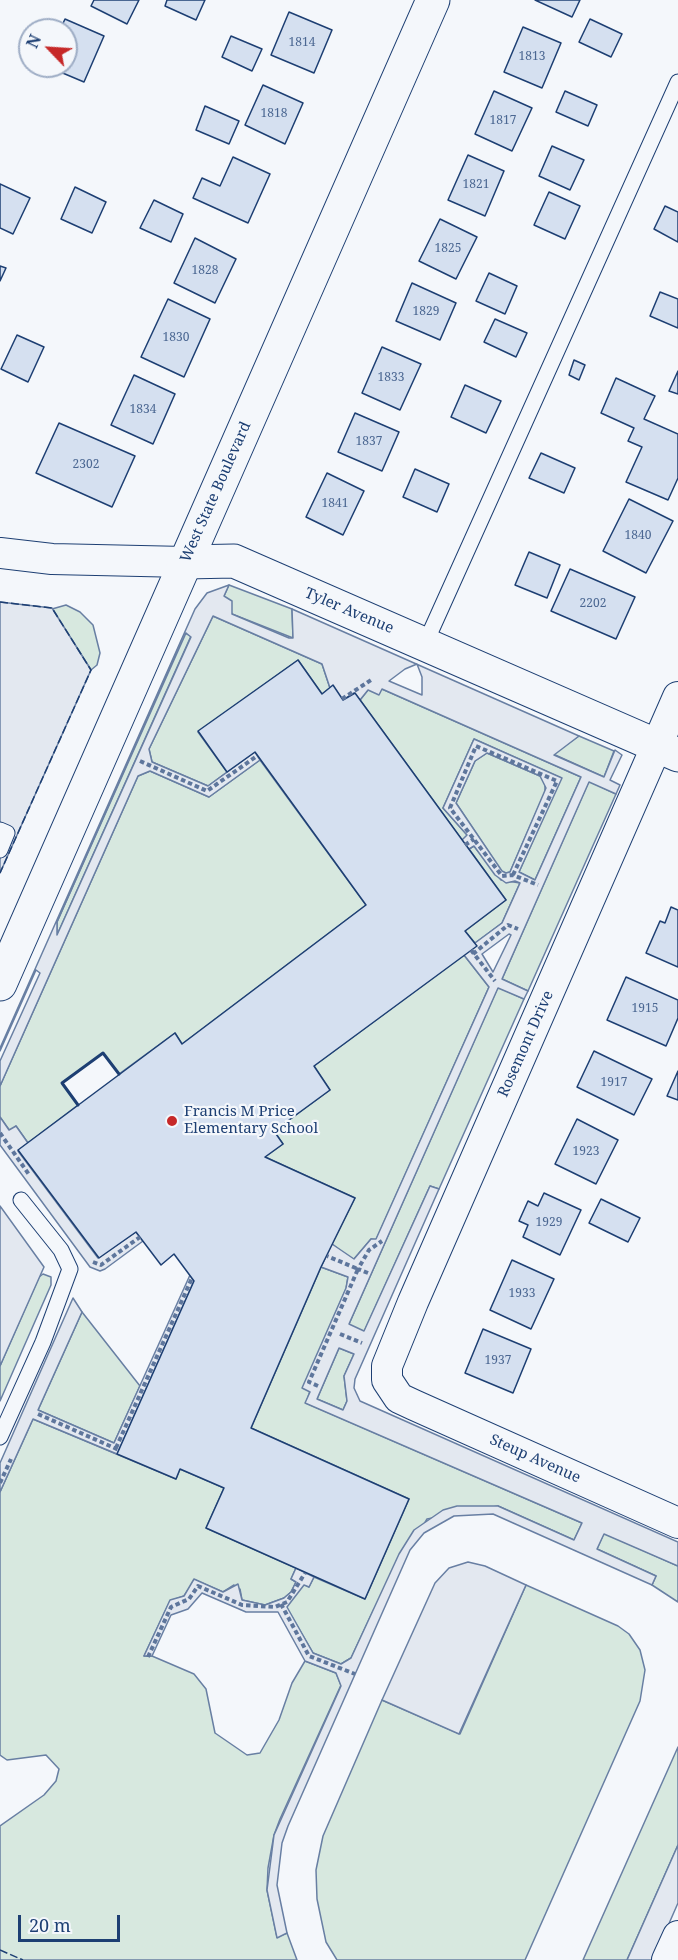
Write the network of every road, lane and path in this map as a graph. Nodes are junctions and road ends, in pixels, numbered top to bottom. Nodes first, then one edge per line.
1 (433, 0) edge
2 (678, 82) edge
3 (0, 553) edge
4 (185, 561) junction
5 (425, 644) junction
6 (371, 680) dead end
7 (678, 697) edge
8 (342, 699) dead end
9 (667, 750) edge
10 (257, 756) dead end
11 (140, 761) dead end
12 (0, 830) edge
13 (474, 838) junction
14 (465, 844) dead end
15 (0, 850) edge
16 (513, 875) junction
17 (538, 885) dead end
18 (518, 929) dead end
19 (495, 981) dead end
20 (0, 984) edge
21 (21, 1200) dead end
22 (140, 1237) dead end
23 (382, 1241) dead end
24 (86, 1255) dead end
25 (327, 1256) dead end
26 (358, 1269) junction
27 (368, 1273) dead end
28 (192, 1278) dead end
29 (340, 1334) dead end
30 (366, 1345) dead end
31 (318, 1386) dead end
32 (393, 1392) joint
33 (32, 1411) dead end
34 (0, 1437) edge
35 (678, 1523) edge
36 (305, 1573) dead end
37 (281, 1604) junction
38 (148, 1657) dead end
39 (354, 1674) dead end
40 (678, 1936) edge
41 (668, 1960) edge

1 - 4 main road, West State Boulevard
2 - 5 lane
3 - 4 street, Tyler Avenue
4 - 5 main road, Tyler Avenue
4 - 20 main road, West State Boulevard
5 - 9 main road, Tyler Avenue
6 - 8 path
7 - 9 street, Rosemont Drive
9 - 32 street, Rosemont Drive
10 - 11 path
12 - 15 lane
13 - 14 path
13 - 16 path
13 - 16 path
16 - 17 path
18 - 19 path
21 - 34 lane
22 - 24 path
23 - 26 path
25 - 26 path
26 - 27 path
26 - 31 path
28 - 33 path
29 - 30 path
32 - 35 street, Steup Avenue
36 - 37 path
37 - 38 path
37 - 39 path
40 - 41 street

